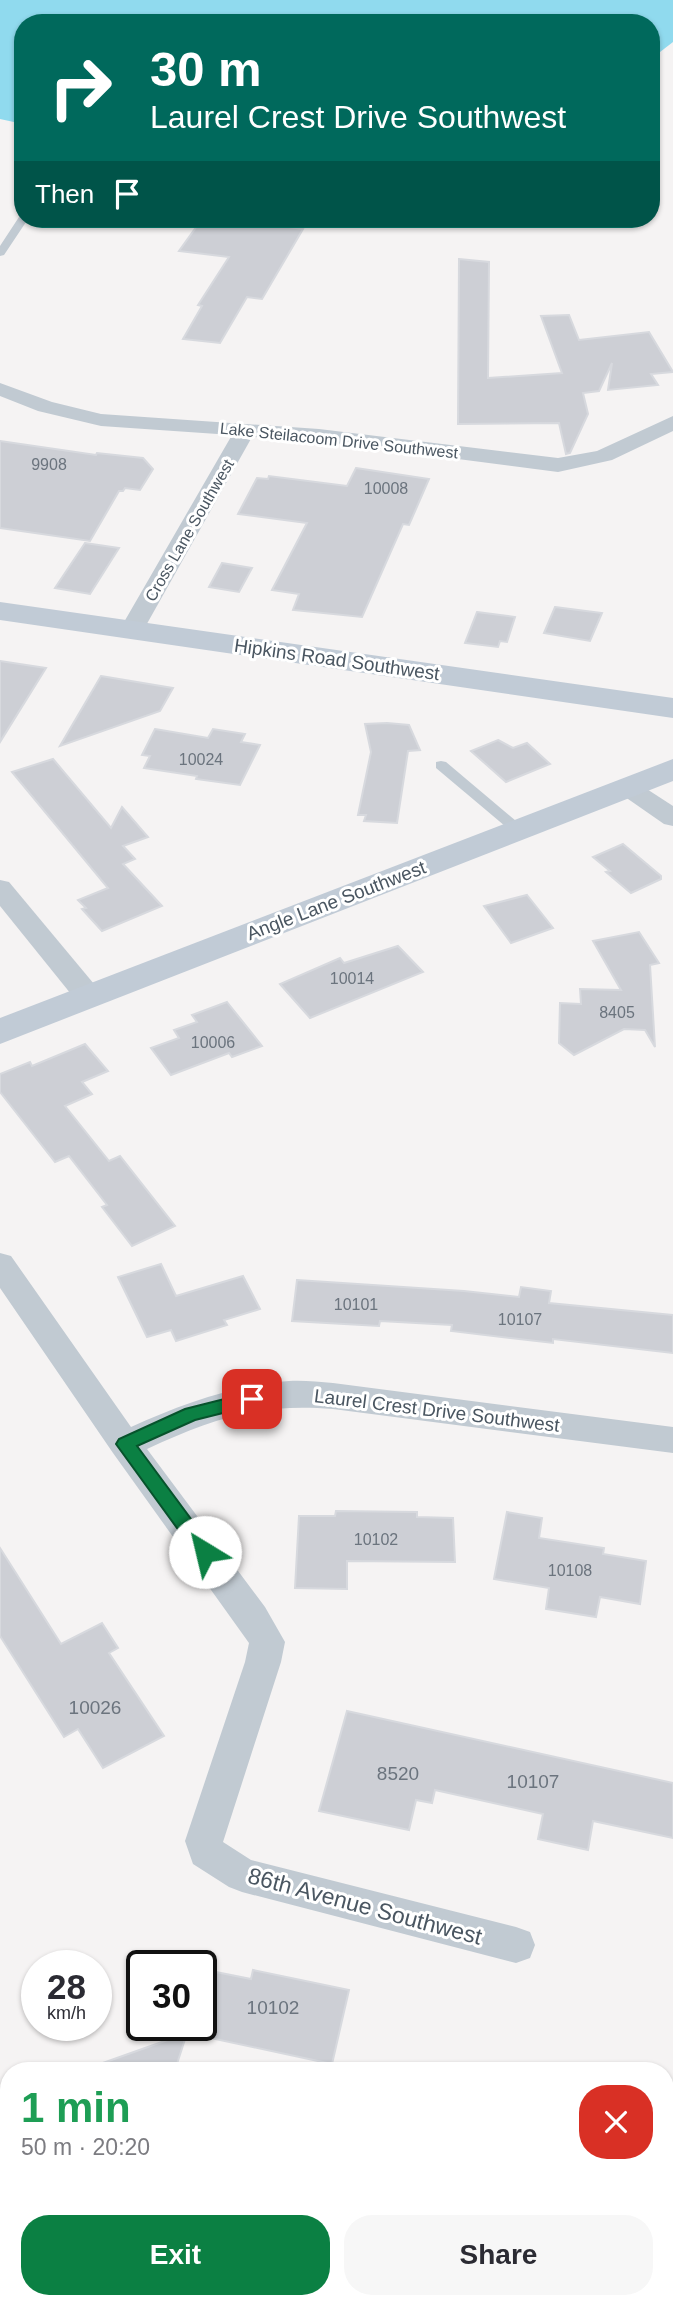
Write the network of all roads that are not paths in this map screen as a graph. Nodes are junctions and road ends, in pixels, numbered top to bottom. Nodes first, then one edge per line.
1 (17, 228) edge
2 (0, 253) edge
3 (0, 389) edge
4 (673, 422) edge
5 (245, 431) junction
6 (0, 611) edge
7 (132, 629) junction
8 (673, 708) edge
9 (441, 765) dead end
10 (673, 769) edge
11 (627, 786) junction
12 (673, 818) edge
13 (517, 830) junction
14 (0, 888) edge
15 (89, 997) junction
16 (0, 1032) edge
17 (0, 1264) edge
18 (673, 1440) edge
19 (125, 1444) junction
20 (516, 1945) dead end

1 - 2 lane
3 - 5 street, Lake Steilacoom Drive Southwest
4 - 5 street, Lake Steilacoom Drive Southwest
5 - 7 street, Cross Lane Southwest
6 - 7 street, Hipkins Road Southwest
7 - 8 street, Hipkins Road Southwest
9 - 13 lane
10 - 11 street, Angle Lane Southwest
11 - 12 street
11 - 13 street, Angle Lane Southwest
13 - 15 street, Angle Lane Southwest
14 - 15 street
15 - 16 street, Angle Lane Southwest
17 - 19 street
18 - 19 street, Laurel Crest Drive Southwest
19 - 20 street, 86th Avenue Southwest

